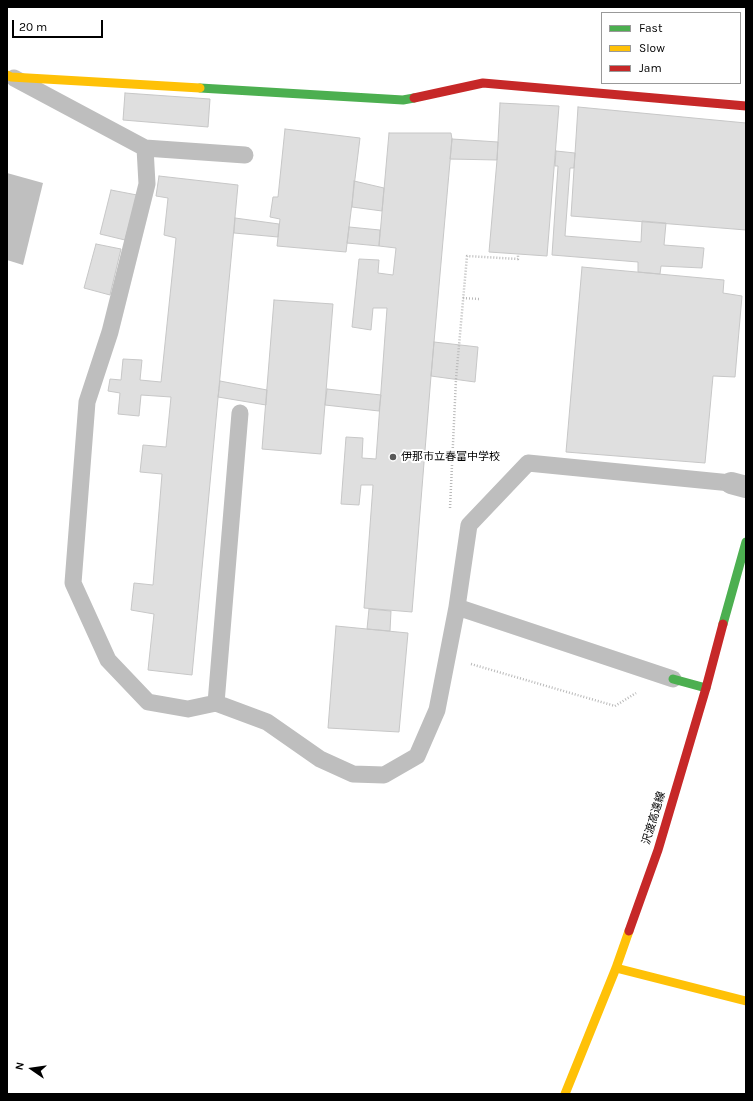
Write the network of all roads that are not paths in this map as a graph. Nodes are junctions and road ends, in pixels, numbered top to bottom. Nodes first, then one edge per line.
1 (9, 76) edge
2 (746, 106) edge
3 (145, 148) junction
4 (245, 155) dead end
5 (240, 413) dead end
6 (739, 485) edge
7 (746, 542) edge
8 (456, 607) junction
9 (673, 679) joint
10 (706, 688) junction
11 (216, 703) junction
12 (616, 968) junction
13 (746, 1001) edge
14 (564, 1094) edge

1 - 2 street
1 - 3 lane
3 - 4 lane
3 - 11 lane
5 - 11 lane
6 - 8 lane
7 - 10 street, 沢渡高遠線
8 - 9 lane
8 - 11 lane
9 - 10 street
10 - 12 street, 沢渡高遠線
12 - 13 street
12 - 14 street, 沢渡高遠線

